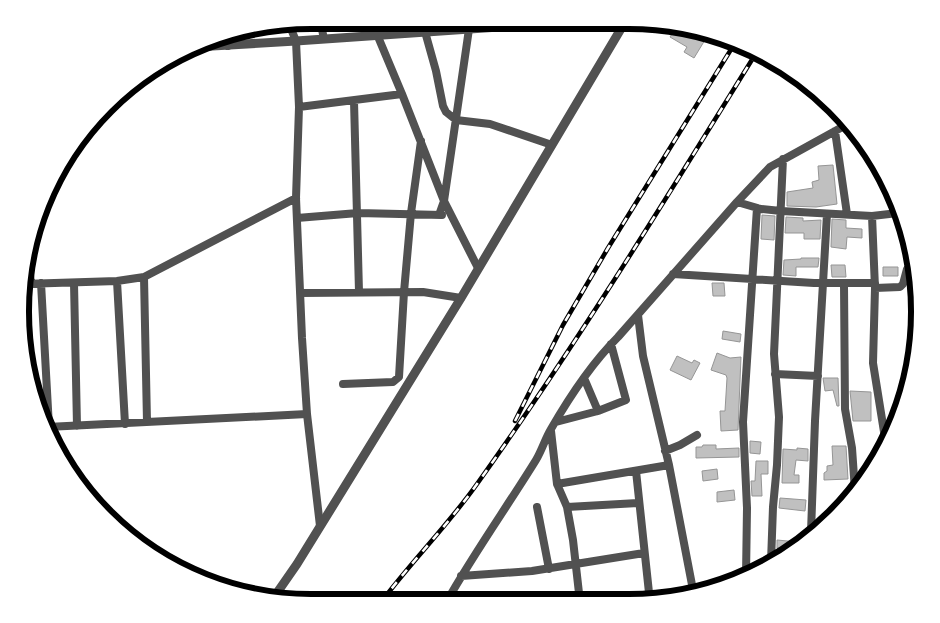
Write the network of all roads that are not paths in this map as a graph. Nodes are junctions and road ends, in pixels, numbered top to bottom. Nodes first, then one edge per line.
1 (291, 29) edge
2 (322, 29) edge
3 (374, 29) edge
4 (425, 29) edge
5 (439, 29) edge
6 (468, 29) edge
7 (621, 29) edge
8 (426, 32) junction
9 (377, 35) junction
10 (324, 39) junction
11 (296, 41) junction
12 (227, 42) edge
13 (221, 44) edge
14 (228, 46) junction
15 (402, 94) junction
16 (354, 102) junction
17 (299, 107) junction
18 (456, 120) junction
19 (843, 127) edge
20 (835, 131) junction
21 (421, 141) junction
22 (552, 145) junction
23 (783, 159) junction
24 (296, 198) junction
25 (444, 201) junction
26 (737, 202) junction
27 (757, 208) junction
28 (781, 211) junction
29 (358, 213) junction
30 (411, 213) junction
31 (827, 214) junction
32 (847, 214) junction
33 (894, 214) edge
34 (439, 215) junction
35 (872, 216) junction
36 (453, 217) junction
37 (297, 218) junction
38 (478, 268) junction
39 (908, 269) edge
40 (673, 274) junction
41 (144, 277) junction
42 (752, 280) junction
43 (117, 281) junction
44 (777, 281) junction
45 (41, 283) junction
46 (74, 283) junction
47 (824, 283) junction
48 (30, 284) edge
49 (844, 284) junction
50 (875, 286) junction
51 (359, 292) junction
52 (404, 292) junction
53 (300, 294) junction
54 (461, 298) junction
55 (638, 315) junction
56 (611, 344) junction
57 (776, 374) junction
58 (818, 376) junction
59 (584, 378) junction
60 (343, 384) dead end
61 (598, 411) junction
62 (47, 412) edge
63 (307, 414) junction
64 (147, 422) junction
65 (556, 422) junction
66 (125, 424) junction
67 (77, 426) junction
68 (53, 427) edge
69 (551, 429) junction
70 (885, 431) edge
71 (698, 436) dead end
72 (666, 451) junction
73 (669, 465) junction
74 (636, 471) junction
75 (854, 482) edge
76 (557, 484) junction
77 (638, 503) junction
78 (537, 507) dead end
79 (567, 507) junction
80 (320, 526) junction
81 (811, 527) edge
82 (644, 553) junction
83 (771, 555) edge
84 (576, 563) junction
85 (549, 569) junction
86 (746, 569) edge
87 (461, 576) junction
88 (692, 587) edge
89 (277, 592) edge
90 (451, 594) edge
91 (579, 594) edge
92 (649, 594) edge

1 - 11 street
2 - 10 street
3 - 9 street
4 - 8 street
5 - 8 street
6 - 18 street
7 - 22 street
8 - 9 street
8 - 18 street
9 - 10 street
9 - 15 street
10 - 11 street
11 - 14 street
11 - 17 street
12 - 14 street
13 - 14 street
15 - 16 street
15 - 21 street
16 - 17 street
16 - 29 street
17 - 24 street
18 - 22 street
18 - 25 street
19 - 20 street
20 - 23 street
20 - 32 street
21 - 25 street
21 - 30 street
22 - 38 street
23 - 26 street
23 - 28 street
24 - 37 street
24 - 41 street
25 - 34 street
25 - 36 street
26 - 27 street
26 - 40 street
27 - 28 street
27 - 42 street
28 - 31 street
28 - 44 street
29 - 30 street
29 - 37 street
29 - 51 street
30 - 34 street
30 - 52 street
31 - 32 street
31 - 47 street
32 - 35 street
33 - 35 street
34 - 36 street
35 - 50 street
36 - 38 street
37 - 53 street
38 - 54 street
39 - 50 street
40 - 42 street
40 - 55 street
41 - 43 street
41 - 64 street
42 - 44 street
42 - 86 street
43 - 46 street
43 - 66 street
44 - 47 street
44 - 57 street
45 - 46 street
45 - 48 street
45 - 62 street
46 - 67 street
47 - 49 street
47 - 58 street
49 - 50 street
49 - 75 street
50 - 70 street
51 - 52 street
51 - 53 street
52 - 54 street
52 - 60 street
53 - 63 street
54 - 80 street
55 - 56 street
55 - 72 street
56 - 59 street
56 - 61 street
57 - 58 street
57 - 83 street
58 - 81 street
59 - 61 street
59 - 65 street
61 - 65 street
63 - 64 street
63 - 80 street
64 - 66 street
65 - 69 street
66 - 67 street
67 - 68 street
69 - 76 street
69 - 87 street
71 - 72 street
72 - 73 street
73 - 74 street
73 - 88 street
74 - 76 street
74 - 77 street
76 - 79 street
77 - 79 street
77 - 82 street
78 - 85 street
79 - 84 street
80 - 89 street
82 - 84 street
82 - 92 street
84 - 85 street
84 - 91 street
85 - 87 street
87 - 90 street

